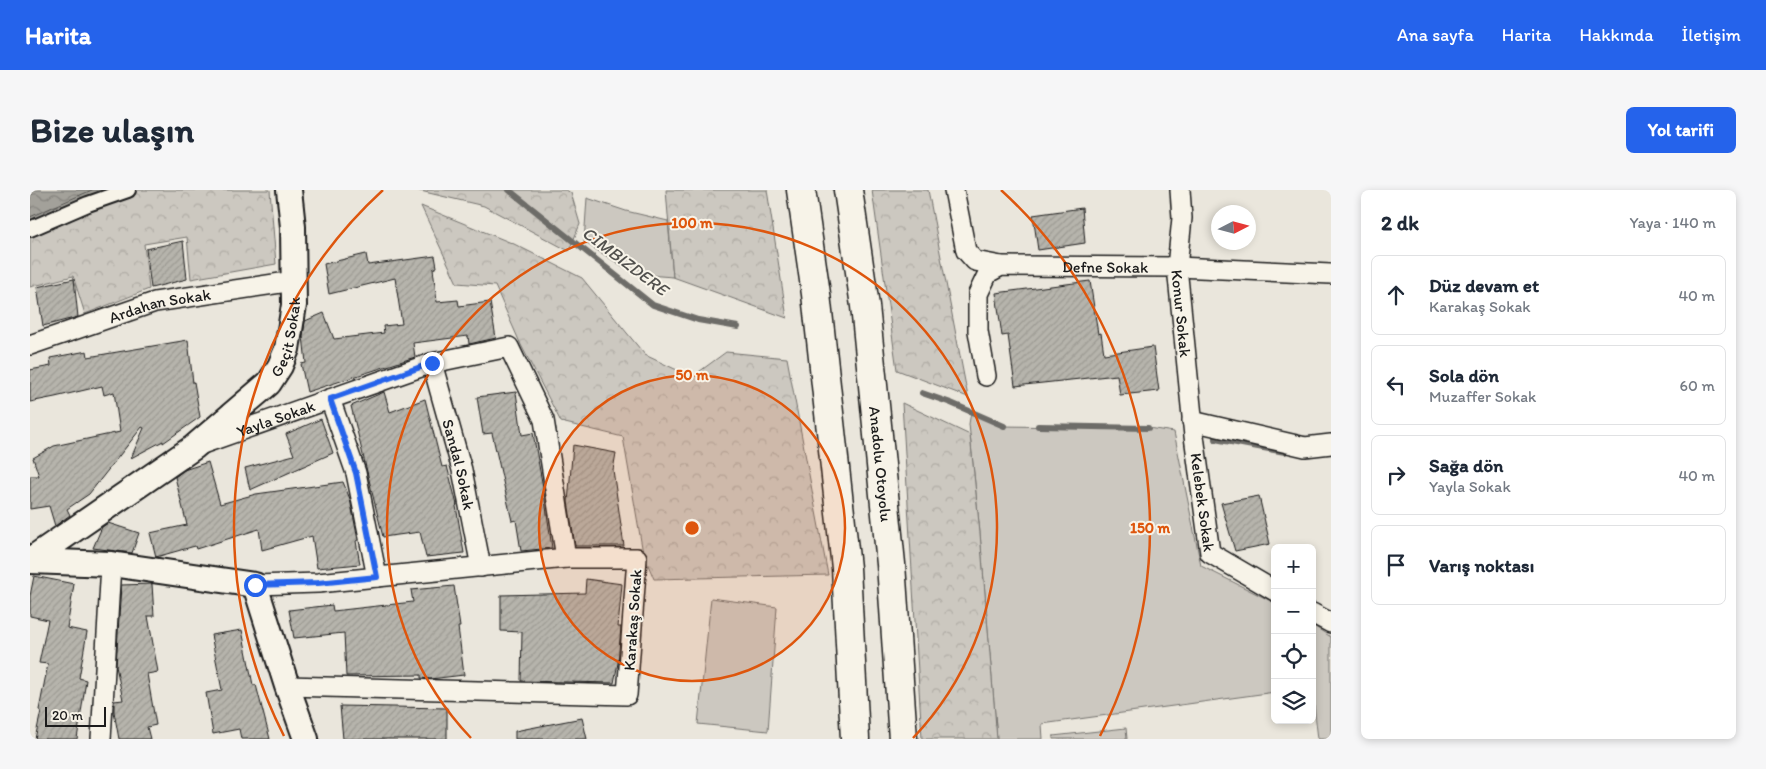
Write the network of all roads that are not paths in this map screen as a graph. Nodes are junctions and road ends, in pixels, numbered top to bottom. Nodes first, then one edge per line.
1 (128, 190) edge
2 (289, 190) edge
3 (801, 190) edge
4 (848, 190) edge
5 (954, 190) edge
6 (1180, 190) edge
7 (30, 229) edge
8 (1002, 266) junction
9 (1177, 267) junction
10 (1331, 274) edge
11 (294, 281) junction
12 (30, 345) edge
13 (432, 363) junction
14 (986, 376) dead end
15 (330, 399) junction
16 (1193, 429) junction
17 (1331, 444) edge
18 (194, 447) junction
19 (566, 558) junction
20 (30, 560) edge
21 (110, 564) junction
22 (481, 567) junction
23 (377, 577) junction
24 (255, 585) junction
25 (1272, 589) edge
26 (1316, 615) edge
27 (1331, 624) edge
28 (287, 686) junction
29 (101, 739) edge
30 (306, 739) edge
31 (855, 739) edge
32 (903, 739) edge

1 - 7 street
2 - 11 street, Geçit Sokak
3 - 31 highway
4 - 32 highway, Anadolu Otoyolu
5 - 8 street, Defne Sokak
6 - 9 street, Konur Sokak
8 - 9 street, Defne Sokak
8 - 14 street
9 - 10 street, Defne Sokak
9 - 16 street, Konur Sokak
11 - 12 street, Ardahan Sokak
11 - 18 street, Geçit Sokak
13 - 15 street, Yayla Sokak
13 - 19 street, Yayla Sokak
13 - 22 street, Sandal Sokak
15 - 18 street, Yayla Sokak
15 - 23 street
16 - 17 street
16 - 25 street, Kelebek Sokak
18 - 20 street, Yayla Sokak
19 - 22 street, Karakaş Sokak
19 - 28 street, Karakaş Sokak
20 - 21 street
21 - 24 street
21 - 29 street
22 - 23 street, Karakaş Sokak
23 - 24 street, Karakaş Sokak
24 - 28 street
26 - 27 street
28 - 30 street

